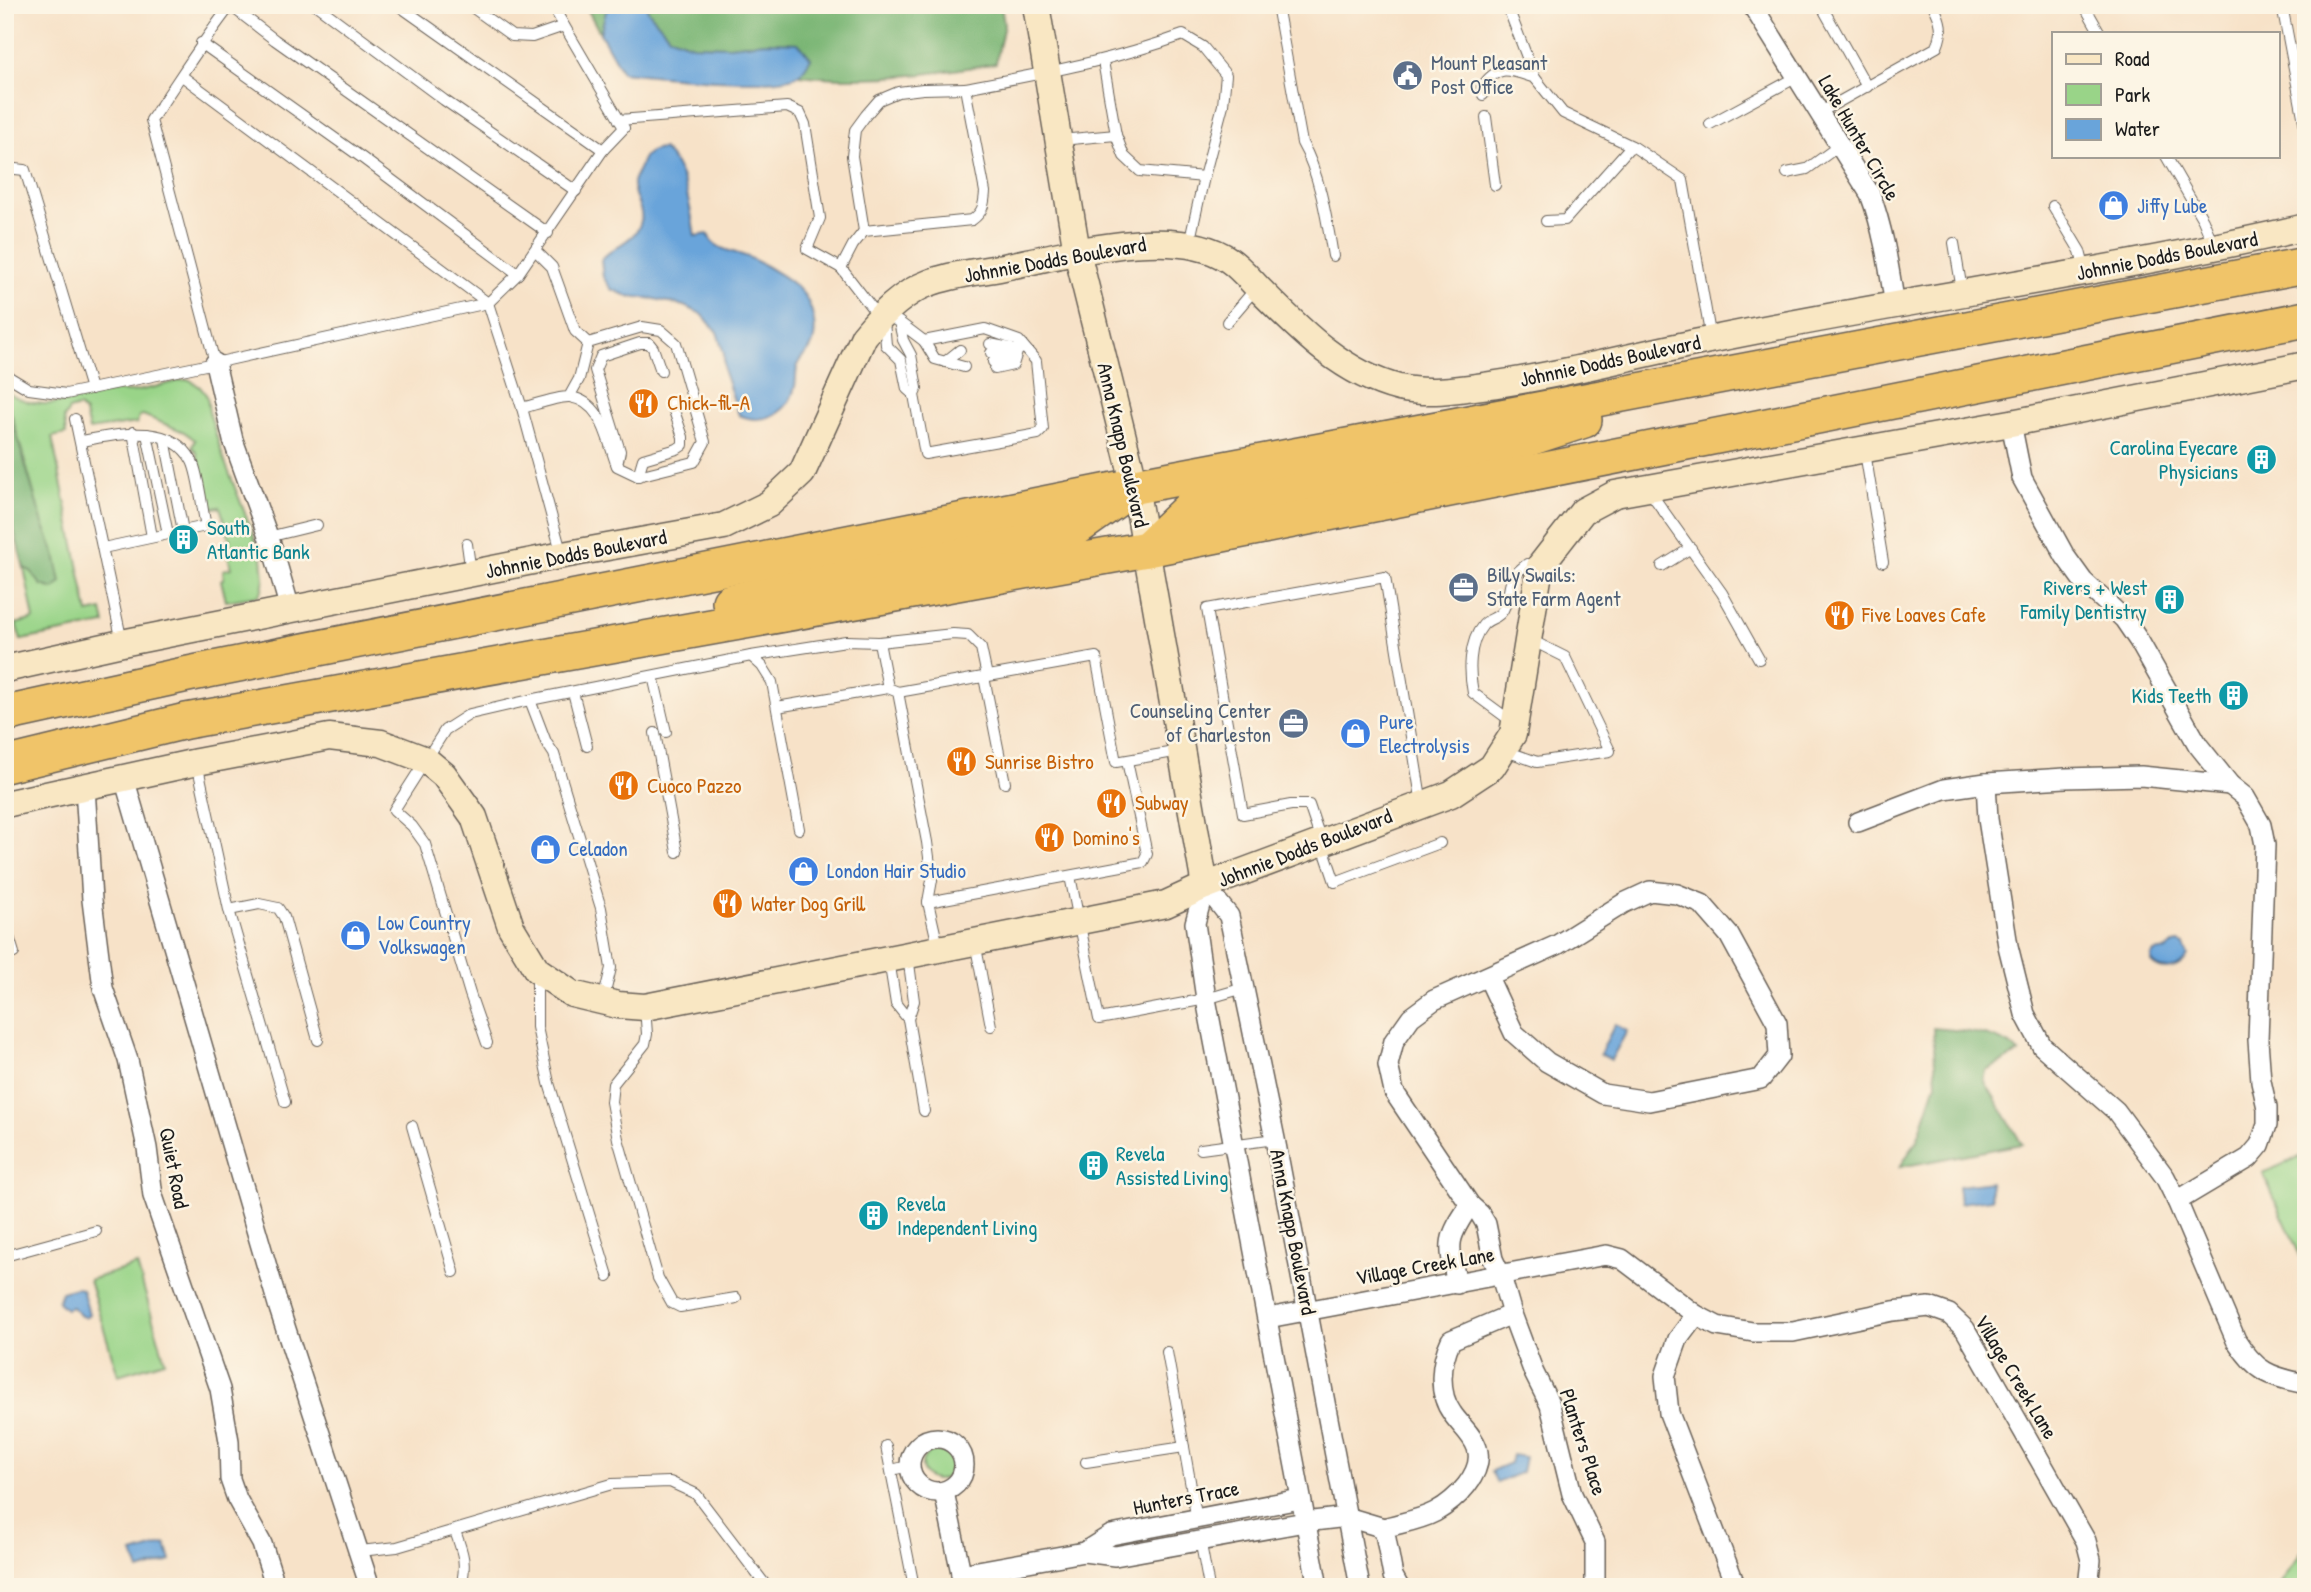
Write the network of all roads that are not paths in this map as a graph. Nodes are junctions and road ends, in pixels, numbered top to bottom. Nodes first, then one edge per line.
1 (231, 5) edge
2 (316, 5) edge
3 (398, 5) edge
4 (470, 5) edge
5 (552, 5) edge
6 (1036, 5) edge
7 (1277, 5) edge
8 (1507, 5) edge
9 (1752, 5) edge
10 (1821, 5) edge
11 (1933, 5) edge
12 (2084, 5) edge
13 (2282, 5) edge
14 (564, 26) junction
15 (2099, 32) edge
16 (201, 43) junction
17 (1102, 61) junction
18 (1048, 73) junction
19 (182, 76) junction
20 (1797, 77) junction
21 (1535, 78) junction
22 (1867, 87) junction
23 (965, 88) junction
24 (1483, 95) dead end
25 (1819, 113) junction
26 (1486, 117) dead end
27 (619, 120) junction
28 (1710, 124) dead end
29 (2306, 132) edge
30 (1116, 135) junction
31 (1060, 140) junction
32 (1840, 145) junction
33 (1631, 146) junction
34 (604, 149) junction
35 (2167, 158) edge
36 (5, 168) edge
37 (1787, 173) dead end
38 (1204, 177) junction
39 (1495, 184) dead end
40 (576, 191) junction
41 (2053, 206) dead end
42 (1546, 221) dead end
43 (2306, 227) edge
44 (864, 231) junction
45 (548, 233) junction
46 (1954, 243) dead end
47 (1189, 244) junction
48 (2215, 248) junction
49 (535, 250) junction
50 (1077, 252) junction
51 (1333, 256) dead end
52 (2306, 265) edge
53 (841, 268) junction
54 (2085, 272) junction
55 (517, 274) junction
56 (1257, 287) junction
57 (1963, 294) junction
58 (488, 303) junction
59 (1895, 306) junction
60 (887, 318) junction
61 (2306, 321) edge
62 (1227, 322) dead end
63 (1711, 340) junction
64 (924, 341) junction
65 (588, 343) junction
66 (1021, 349) junction
67 (944, 362) junction
68 (215, 363) junction
69 (2306, 365) edge
70 (661, 371) dead end
71 (7, 375) edge
72 (1717, 376) junction
73 (91, 389) junction
74 (914, 395) junction
75 (569, 397) junction
76 (671, 402) dead end
77 (522, 408) junction
78 (75, 419) dead end
79 (2011, 423) junction
80 (134, 432) junction
81 (147, 434) junction
82 (165, 439) junction
83 (80, 441) junction
84 (1865, 450) junction
85 (617, 466) junction
86 (638, 476) junction
87 (1135, 486) junction
88 (1648, 488) junction
89 (317, 525) dead end
90 (183, 531) junction
91 (168, 534) junction
92 (152, 537) junction
93 (268, 537) junction
94 (467, 544) dead end
95 (103, 548) junction
96 (1691, 548) junction
97 (1147, 549) junction
98 (563, 555) junction
99 (1883, 562) dead end
100 (1540, 566) junction
101 (1662, 566) dead end
102 (471, 574) junction
103 (290, 609) junction
104 (1528, 639) junction
105 (879, 642) junction
106 (122, 643) junction
107 (564, 654) junction
108 (751, 656) junction
109 (1759, 659) dead end
110 (5, 669) edge
111 (653, 676) junction
112 (985, 677) junction
113 (893, 690) junction
114 (573, 692) junction
115 (530, 700) junction
116 (777, 707) junction
117 (5, 714) edge
118 (1514, 724) junction
119 (587, 746) dead end
120 (1182, 750) junction
121 (1502, 750) junction
122 (426, 760) junction
123 (1127, 761) junction
124 (197, 762) junction
125 (5, 765) edge
126 (124, 778) junction
127 (1005, 783) dead end
128 (1986, 783) junction
129 (2230, 785) junction
130 (85, 787) junction
131 (5, 804) edge
132 (1422, 804) junction
133 (1858, 822) dead end
134 (799, 829) dead end
135 (1320, 843) junction
136 (1440, 843) dead end
137 (677, 852) dead end
138 (1070, 876) junction
139 (1205, 886) junction
140 (928, 902) junction
141 (229, 910) junction
142 (1079, 922) junction
143 (5, 924) edge
144 (975, 942) junction
145 (939, 950) junction
146 (14, 953) dead end
147 (898, 958) junction
148 (537, 970) junction
149 (1488, 977) junction
150 (1244, 988) junction
151 (1206, 999) junction
152 (603, 1001) junction
153 (645, 1006) junction
154 (908, 1019) junction
155 (991, 1026) dead end
156 (318, 1040) dead end
157 (487, 1043) dead end
158 (285, 1102) dead end
159 (923, 1111) dead end
160 (412, 1126) dead end
161 (1275, 1139) junction
162 (1233, 1145) junction
163 (1201, 1149) dead end
164 (2178, 1201) junction
165 (1470, 1205) junction
166 (96, 1231) dead end
167 (5, 1256) edge
168 (454, 1272) dead end
169 (608, 1276) dead end
170 (1501, 1276) junction
171 (1457, 1284) junction
172 (736, 1298) dead end
173 (1307, 1310) junction
174 (1511, 1314) junction
175 (1696, 1315) junction
176 (1268, 1318) junction
177 (1167, 1352) dead end
178 (2306, 1384) edge
179 (886, 1446) dead end
180 (1184, 1447) junction
181 (1086, 1462) dead end
182 (900, 1468) junction
183 (944, 1492) junction
184 (1300, 1499) junction
185 (1347, 1517) junction
186 (1197, 1519) junction
187 (1305, 1522) junction
188 (1384, 1528) junction
189 (455, 1531) junction
190 (1201, 1541) junction
191 (360, 1551) junction
192 (1084, 1552) junction
193 (963, 1581) edge
194 (272, 1587) edge
195 (370, 1587) edge
196 (461, 1587) edge
197 (767, 1587) edge
198 (914, 1587) edge
199 (1209, 1587) edge
200 (1318, 1587) edge
201 (1360, 1587) edge
202 (1399, 1587) edge
203 (1595, 1587) edge
204 (1736, 1587) edge
205 (2088, 1587) edge

1 - 16 lane
1 - 45 lane
2 - 40 lane
3 - 34 lane
4 - 14 lane
5 - 14 lane
6 - 18 street, Anna Knapp Boulevard
7 - 51 lane
8 - 21 lane
9 - 20 street, Lake Hunter Circle
10 - 22 lane
11 - 22 lane
12 - 15 lane
13 - 29 lane
14 - 27 lane
16 - 19 lane
16 - 55 lane
17 - 18 lane
17 - 30 lane
17 - 38 lane
18 - 23 lane
18 - 31 street, Anna Knapp Boulevard
19 - 58 lane
19 - 68 lane
20 - 25 street, Lake Hunter Circle
20 - 28 lane
21 - 24 lane
21 - 33 lane
22 - 25 lane
23 - 44 lane
23 - 44 lane
25 - 32 street, Lake Hunter Circle
26 - 39 lane
27 - 34 lane
27 - 53 lane
30 - 31 lane
30 - 38 lane
31 - 50 street, Anna Knapp Boulevard
32 - 37 lane
32 - 59 street, Lake Hunter Circle
33 - 42 lane
33 - 63 lane
34 - 40 lane
35 - 48 lane
36 - 73 lane
38 - 47 lane
40 - 45 lane
41 - 54 lane
43 - 48 street, Johnnie Dodds Boulevard
44 - 53 lane
45 - 49 lane
46 - 57 lane
47 - 50 street, Johnnie Dodds Boulevard
47 - 56 street, Johnnie Dodds Boulevard
48 - 54 street, Johnnie Dodds Boulevard
49 - 55 lane
49 - 65 lane
50 - 60 street, Johnnie Dodds Boulevard
50 - 87 street, Anna Knapp Boulevard
52 - 72 highway, Johnnie Dodds Boulevard
53 - 60 lane
54 - 57 street, Johnnie Dodds Boulevard
55 - 58 lane
56 - 62 lane
56 - 63 street, Johnnie Dodds Boulevard
57 - 59 street, Johnnie Dodds Boulevard
58 - 68 lane
58 - 77 lane
59 - 63 street, Johnnie Dodds Boulevard
60 - 64 lane
60 - 74 lane
60 - 74 lane
60 - 98 street, Johnnie Dodds Boulevard
61 - 97 highway
64 - 66 lane
64 - 67 lane
65 - 75 lane
65 - 86 lane
66 - 66 lane
66 - 74 lane
67 - 67 lane
68 - 73 lane
68 - 93 street
69 - 79 street, Johnnie Dodds Boulevard
70 - 85 lane
71 - 73 lane
72 - 87 highway, Johnnie Dodds Boulevard
72 - 97 highway
75 - 77 lane
75 - 85 lane
76 - 86 lane
77 - 98 lane
78 - 83 lane
79 - 84 street, Johnnie Dodds Boulevard
79 - 129 street
80 - 81 lane
80 - 83 lane
80 - 92 lane
81 - 82 lane
81 - 91 lane
82 - 90 lane
82 - 90 lane
83 - 95 lane
84 - 88 street, Johnnie Dodds Boulevard
84 - 99 lane
85 - 86 lane
87 - 97 street, Anna Knapp Boulevard
87 - 107 highway
87 - 117 highway, Johnnie Dodds Boulevard
88 - 96 lane
88 - 100 street, Johnnie Dodds Boulevard
89 - 93 lane
90 - 91 lane
91 - 92 lane
92 - 95 lane
93 - 103 street
94 - 102 lane
95 - 106 lane
96 - 101 lane
96 - 109 lane
97 - 107 highway
97 - 120 street, Anna Knapp Boulevard
98 - 102 street, Johnnie Dodds Boulevard
100 - 104 street, Johnnie Dodds Boulevard
100 - 118 lane
102 - 103 street, Johnnie Dodds Boulevard
103 - 106 street, Johnnie Dodds Boulevard
104 - 118 street, Johnnie Dodds Boulevard
104 - 121 lane
105 - 108 lane
105 - 112 lane
105 - 113 lane
106 - 110 street, Johnnie Dodds Boulevard
107 - 125 highway
108 - 111 lane
108 - 116 lane
111 - 114 lane
111 - 137 lane
112 - 113 lane
112 - 123 lane
112 - 127 lane
113 - 116 lane
113 - 140 lane
114 - 115 lane
114 - 119 lane
115 - 122 lane
115 - 152 lane
116 - 134 lane
118 - 121 street, Johnnie Dodds Boulevard
120 - 123 lane
120 - 139 street, Anna Knapp Boulevard
121 - 132 street, Johnnie Dodds Boulevard
122 - 124 street
122 - 148 street
122 - 157 lane
123 - 138 lane
124 - 126 street
124 - 141 lane
126 - 130 street
126 - 191 street
128 - 129 street
128 - 133 street
128 - 164 street
129 - 164 street
130 - 131 street
130 - 194 street, Quiet Road
132 - 135 street, Johnnie Dodds Boulevard
132 - 135 lane
135 - 136 lane
135 - 139 street, Johnnie Dodds Boulevard
138 - 140 lane
138 - 142 lane
139 - 142 street, Johnnie Dodds Boulevard
139 - 150 street, Anna Knapp Boulevard
139 - 151 street, Anna Knapp Boulevard
140 - 145 lane
141 - 156 lane
141 - 158 lane
142 - 144 street, Johnnie Dodds Boulevard
142 - 151 lane
143 - 146 lane
144 - 145 street, Johnnie Dodds Boulevard
144 - 155 lane
145 - 147 street, Johnnie Dodds Boulevard
147 - 153 street
147 - 154 lane
147 - 154 lane
148 - 152 street
148 - 169 lane
149 - 149 street
149 - 165 street, Planters Place
150 - 151 lane
150 - 161 street, Anna Knapp Boulevard
151 - 162 street, Anna Knapp Boulevard
152 - 153 street
153 - 172 lane
154 - 159 lane
160 - 168 lane
161 - 162 lane
161 - 173 street, Anna Knapp Boulevard
162 - 163 lane
162 - 176 street, Anna Knapp Boulevard
164 - 178 street
165 - 170 street, Planters Place
165 - 171 street
166 - 167 lane
170 - 171 street, Village Creek Lane
170 - 174 street, Planters Place
170 - 175 street, Village Creek Lane
171 - 173 street, Village Creek Lane
173 - 176 street, Village Creek Lane
173 - 185 street, Anna Knapp Boulevard
174 - 188 street
174 - 203 street, Planters Place
175 - 204 street
175 - 205 street, Village Creek Lane
176 - 184 street, Anna Knapp Boulevard
177 - 180 lane
179 - 182 lane
180 - 181 lane
180 - 186 lane
182 - 183 street
182 - 183 street
182 - 198 lane
183 - 193 street, Hunters Trace
184 - 186 street, Hunters Trace
184 - 187 street, Anna Knapp Boulevard
185 - 187 street, Hunters Trace
185 - 188 street
185 - 201 street, Anna Knapp Boulevard
186 - 190 lane
186 - 192 street, Hunters Trace
187 - 190 street, Hunters Trace
187 - 200 street, Anna Knapp Boulevard
188 - 202 street
189 - 191 lane
189 - 196 lane
189 - 197 lane
190 - 192 street, Hunters Trace
190 - 199 lane
191 - 195 street
192 - 193 street, Hunters Trace

